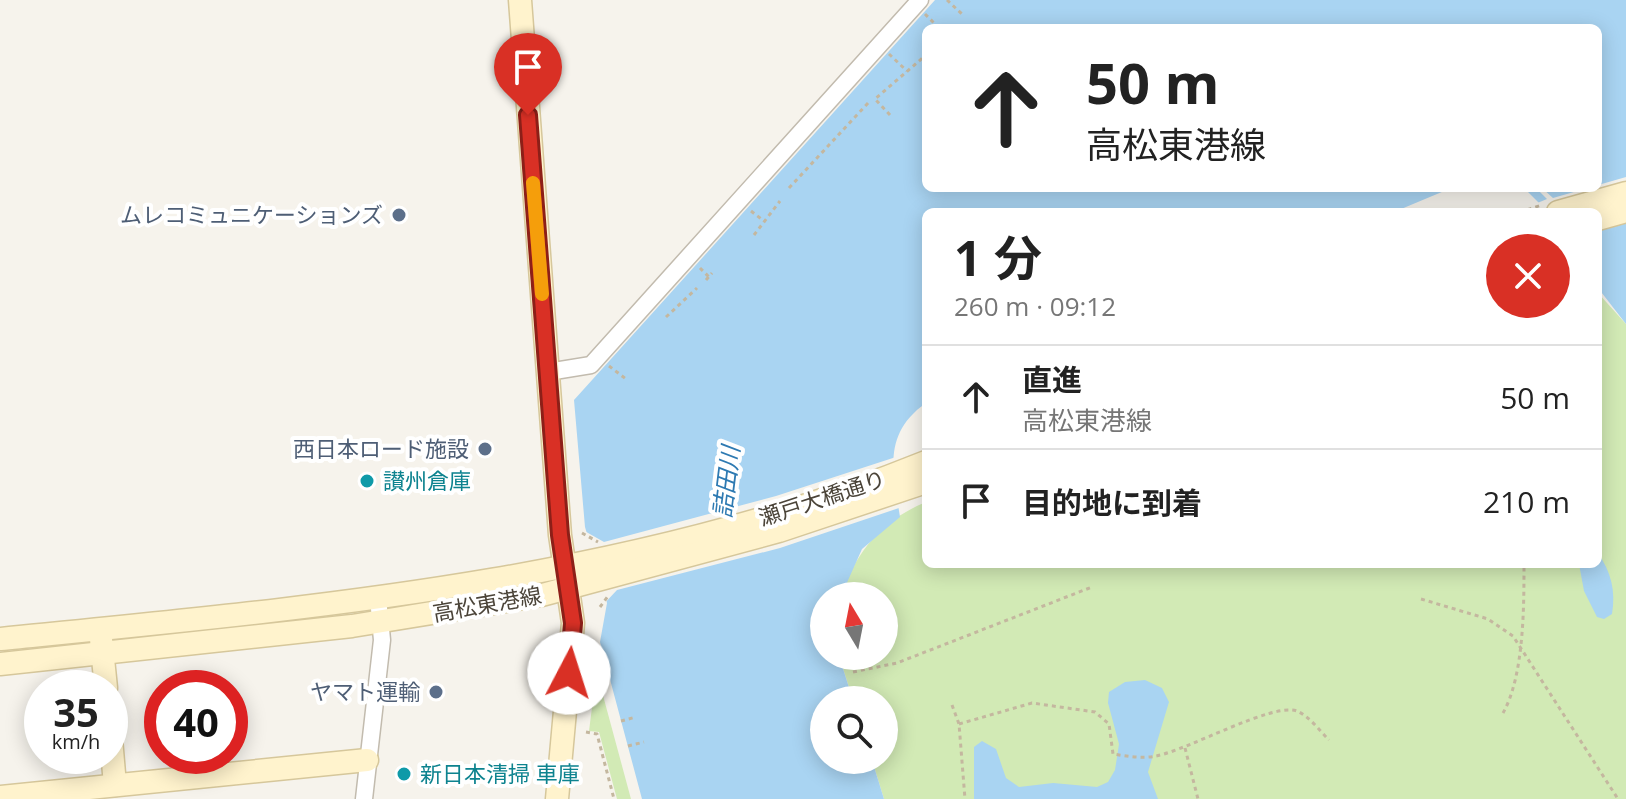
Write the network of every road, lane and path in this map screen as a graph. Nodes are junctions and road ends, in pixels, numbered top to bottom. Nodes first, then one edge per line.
1 (520, 0) edge
2 (535, 0) edge
3 (947, 0) edge
4 (916, 6) edge
5 (964, 16) dead end
6 (935, 24) edge
7 (887, 52) dead end
8 (922, 58) edge
9 (907, 71) junction
10 (869, 102) dead end
11 (890, 115) dead end
12 (812, 148) dead end
13 (819, 154) junction
14 (789, 188) dead end
15 (1626, 193) edge
16 (780, 201) dead end
17 (747, 208) dead end
18 (1572, 208) edge
19 (1626, 211) edge
20 (1602, 218) edge
21 (764, 221) junction
22 (754, 235) dead end
23 (696, 264) dead end
24 (709, 277) dead end
25 (697, 288) dead end
26 (667, 296) dead end
27 (678, 306) junction
28 (666, 317) dead end
29 (607, 363) dead end
30 (555, 371) junction
31 (626, 379) dead end
32 (922, 465) edge
33 (902, 482) junction
34 (922, 482) edge
35 (1524, 568) edge
36 (578, 575) junction
37 (1092, 587) dead end
38 (378, 598) junction
39 (1421, 599) dead end
40 (382, 622) junction
41 (100, 629) junction
42 (0, 639) edge
43 (1520, 644) junction
44 (103, 653) junction
45 (0, 664) edge
46 (104, 670) edge
47 (853, 672) dead end
48 (952, 705) dead end
49 (1503, 713) dead end
50 (636, 717) dead end
51 (621, 721) dead end
52 (959, 724) junction
53 (586, 732) dead end
54 (1329, 740) dead end
55 (644, 742) dead end
56 (628, 746) dead end
57 (1185, 748) junction
58 (367, 760) junction
59 (114, 774) edge
60 (115, 785) junction
61 (0, 797) edge
62 (364, 799) edge
63 (557, 799) edge
64 (570, 799) edge
65 (614, 799) edge
66 (965, 799) edge
67 (1198, 799) edge
68 (1618, 799) edge

1 - 30 main road, 高松東港線
2 - 30 main road, 高松東港線
3 - 5 path
4 - 6 path
4 - 30 street
7 - 9 path
8 - 9 path
9 - 11 path
10 - 13 path
12 - 13 path
13 - 14 path
15 - 18 main road
16 - 21 path
17 - 21 path
19 - 20 main road
21 - 22 path
23 - 24 path
25 - 27 path
26 - 27 path
27 - 28 path
29 - 31 path
30 - 36 main road, 高松東港線
32 - 33 main road, 瀬戸大橋通り
33 - 34 main road, 瀬戸大橋通り
33 - 36 main road, 瀬戸大橋通り
35 - 43 path
36 - 38 main road, 高松東港線
36 - 40 main road, 高松東港線
36 - 63 main road
36 - 64 main road
37 - 47 path
38 - 40 street
38 - 41 main road, 高松東港線
39 - 43 path
40 - 44 main road, 高松東港線
40 - 58 street
41 - 42 main road, 高松東港線
41 - 44 main road
43 - 49 path
43 - 68 path
44 - 45 main road, 高松東港線
44 - 46 main road
48 - 52 path
50 - 51 path
52 - 57 path
52 - 66 path
53 - 65 path
54 - 57 path
55 - 56 path
57 - 67 path
58 - 60 main road
58 - 62 street
59 - 60 main road
60 - 61 main road

